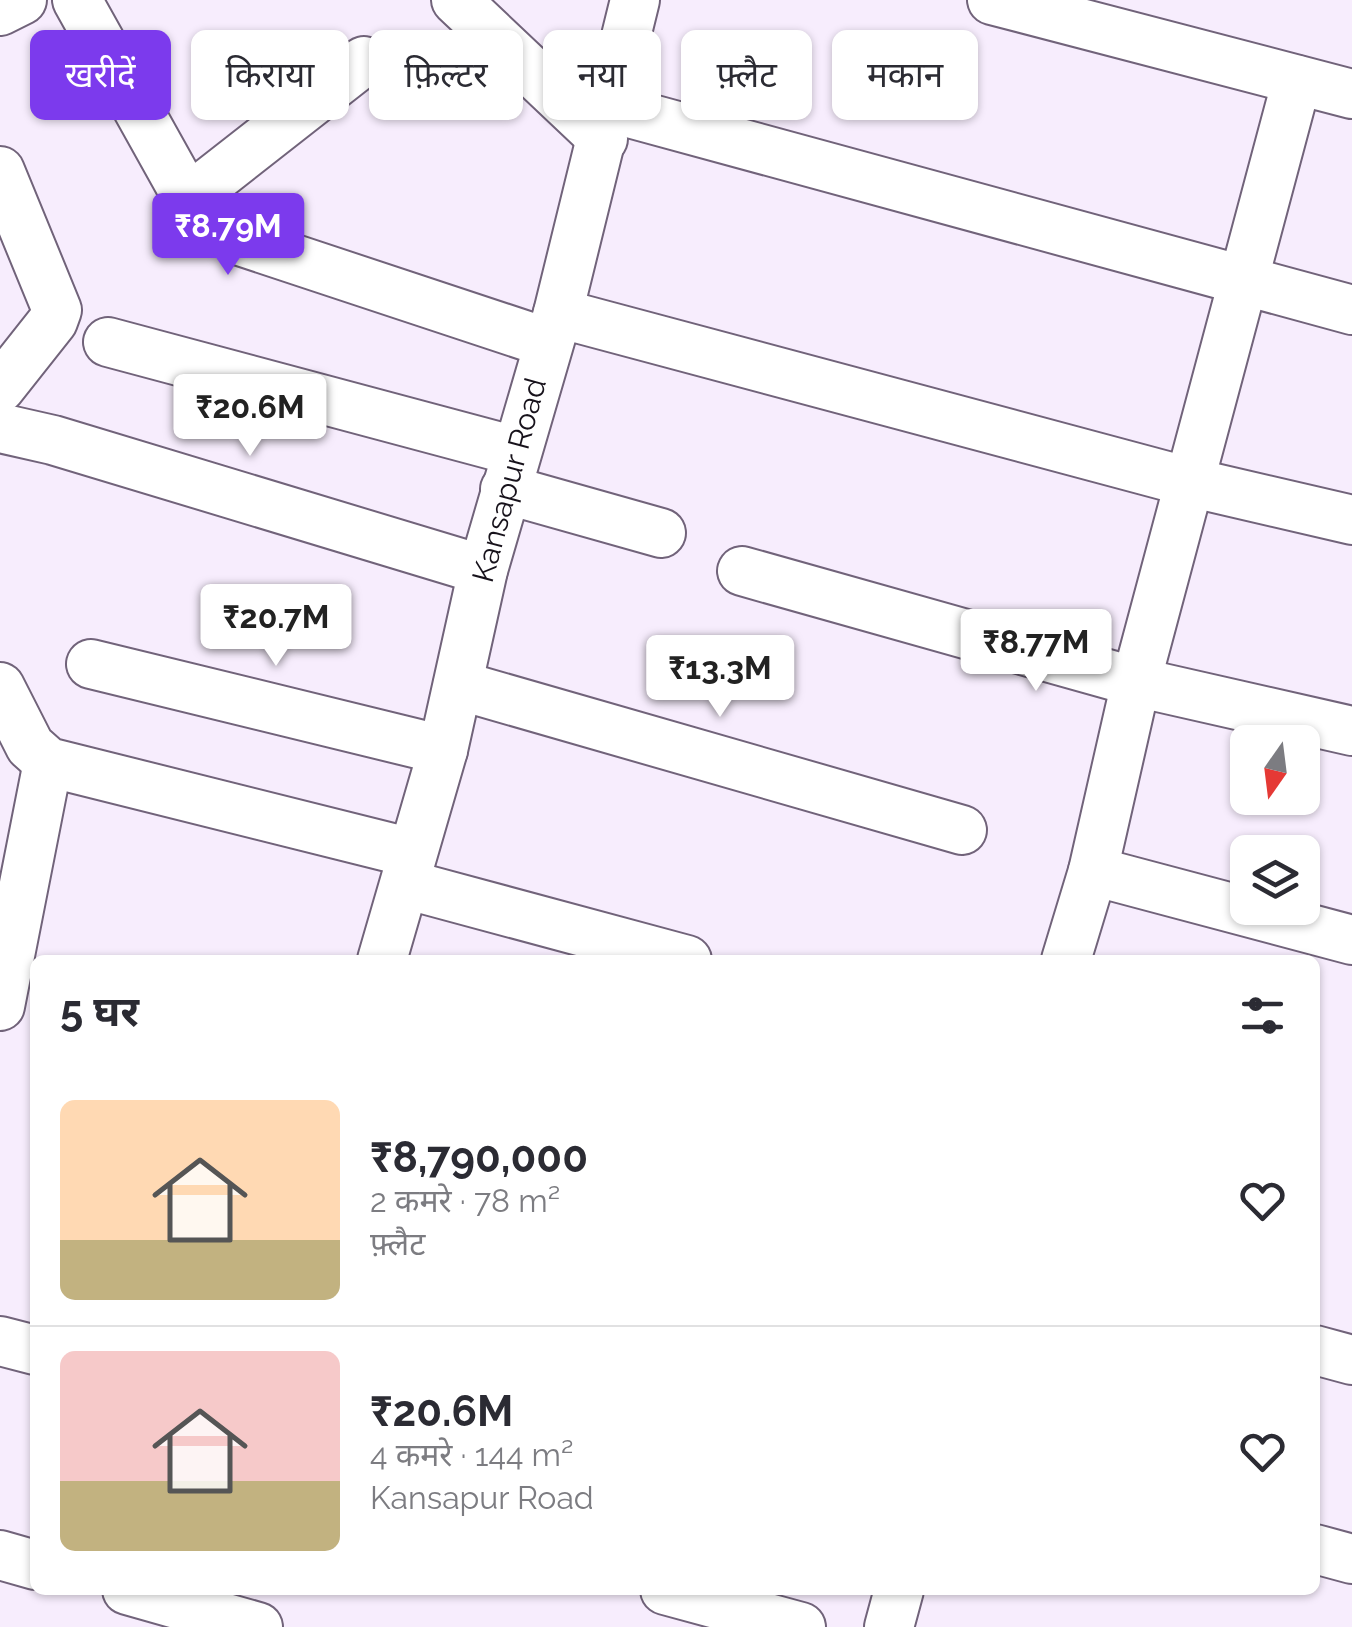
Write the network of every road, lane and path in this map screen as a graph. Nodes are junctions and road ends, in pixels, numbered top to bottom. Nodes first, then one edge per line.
1 (22, 0) edge
2 (77, 0) edge
3 (456, 0) edge
4 (635, 0) edge
5 (992, 0) edge
6 (0, 11) edge
7 (364, 61) dead end
8 (1297, 80) junction
9 (1352, 94) edge
10 (606, 123) junction
11 (0, 171) edge
12 (188, 199) junction
13 (1243, 282) junction
14 (1352, 310) edge
15 (553, 328) junction
16 (108, 342) dead end
17 (0, 388) edge
18 (0, 428) edge
19 (510, 470) junction
20 (1190, 482) junction
21 (1352, 520) edge
22 (661, 533) dead end
23 (483, 570) junction
24 (742, 571) dead end
25 (91, 664) dead end
26 (1136, 682) junction
27 (458, 685) junction
28 (0, 687) edge
29 (1352, 732) edge
30 (443, 750) junction
31 (48, 762) junction
32 (962, 830) dead end
33 (408, 869) junction
34 (1093, 871) junction
35 (1352, 940) edge
36 (1292, 944) edge
37 (383, 955) edge
38 (672, 955) edge
39 (1068, 955) edge
40 (0, 1006) edge
41 (0, 1341) edge
42 (30, 1349) edge
43 (1320, 1351) edge
44 (1352, 1360) edge
45 (1320, 1550) edge
46 (0, 1555) edge
47 (1352, 1558) edge
48 (30, 1564) edge
49 (148, 1595) edge
50 (683, 1595) edge
51 (898, 1595) edge
52 (209, 1610) edge
53 (258, 1627) edge
54 (800, 1627) edge
55 (889, 1627) edge

1 - 6 street
2 - 12 street
3 - 10 street
4 - 10 street, Kansapur Road
5 - 8 street
7 - 12 street
8 - 9 street
8 - 13 street
10 - 13 street
10 - 15 street, Kansapur Road
11 - 17 street
12 - 15 street
13 - 14 street
13 - 20 street
15 - 19 street, Kansapur Road
15 - 20 street
16 - 19 street
18 - 23 street
19 - 22 street
19 - 23 street, Kansapur Road
20 - 21 street
20 - 26 street
23 - 27 street, Kansapur Road
24 - 26 street
25 - 30 street
26 - 29 street
26 - 34 street
27 - 30 street, Kansapur Road
27 - 32 street
28 - 31 street
30 - 33 street, Kansapur Road
31 - 33 street
31 - 40 street
33 - 37 street, Kansapur Road
33 - 38 street
34 - 36 street
34 - 39 street
35 - 36 street
41 - 42 street
43 - 44 street
45 - 47 street
46 - 48 street
49 - 52 street
50 - 54 street
51 - 55 street
52 - 53 street

